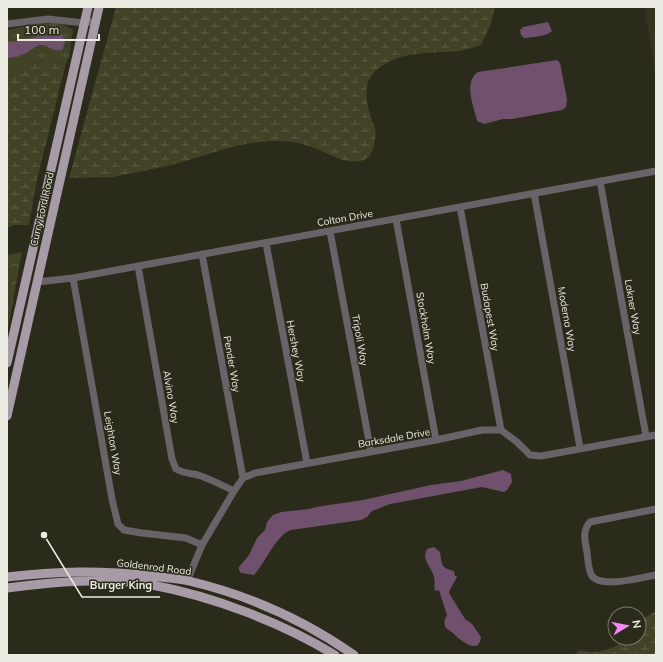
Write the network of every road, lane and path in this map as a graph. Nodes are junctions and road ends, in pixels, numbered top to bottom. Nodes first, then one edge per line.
1 (88, 7) edge
2 (97, 8) edge
3 (96, 21) junction
4 (84, 23) junction
5 (7, 24) edge
6 (55, 152) junction
7 (656, 171) edge
8 (600, 181) junction
9 (534, 193) junction
10 (460, 207) junction
11 (396, 219) junction
12 (330, 231) junction
13 (266, 243) junction
14 (202, 254) junction
15 (138, 266) junction
16 (74, 278) junction
17 (37, 282) junction
18 (24, 287) junction
19 (7, 363) edge
20 (11, 399) junction
21 (7, 416) edge
22 (501, 430) junction
23 (656, 435) edge
24 (646, 436) junction
25 (436, 440) junction
26 (580, 448) junction
27 (371, 452) junction
28 (307, 463) junction
29 (243, 478) junction
30 (234, 491) junction
31 (656, 509) edge
32 (202, 545) junction
33 (656, 575) edge
34 (7, 577) edge
35 (187, 581) junction
36 (151, 585) junction
37 (7, 588) edge
38 (231, 592) junction
39 (197, 596) junction
40 (335, 655) edge
41 (354, 655) edge

1 - 4 main road, Curry Ford Road
2 - 3 main road, Curry Ford Road
3 - 4 street
3 - 17 main road, Curry Ford Road
4 - 5 street
4 - 6 main road, Curry Ford Road
6 - 17 main road
6 - 18 main road, Curry Ford Road
7 - 8 street, Colton Drive
8 - 9 street, Colton Drive
8 - 24 street, Lakner Way
9 - 10 street, Colton Drive
9 - 26 street, Moderna Way
10 - 11 street, Colton Drive
10 - 22 street, Budapest Way
11 - 12 street, Colton Drive
11 - 25 street, Stockholm Way
12 - 13 street, Colton Drive
12 - 27 street, Tripoli Way
13 - 14 street, Colton Drive
13 - 28 street, Hershey Way
14 - 15 street, Colton Drive
14 - 29 street, Pender Way
15 - 16 street, Colton Drive
15 - 30 street, Alvina Way
16 - 17 street, Colton Drive
16 - 32 street, Leighton Way
17 - 20 main road, Curry Ford Road
18 - 19 main road, Curry Ford Road
18 - 20 main road
20 - 21 main road, Curry Ford Road
22 - 25 street, Barksdale Drive
22 - 26 street
23 - 24 street
24 - 26 street
25 - 27 street, Barksdale Drive
27 - 28 street, Barksdale Drive
28 - 29 street, Barksdale Drive
29 - 30 street
30 - 32 street
31 - 33 street
32 - 35 street
34 - 35 main road, Goldenrod Road
35 - 36 main road
35 - 38 main road, Goldenrod Road
36 - 37 main road, Goldenrod Road
36 - 39 main road, Goldenrod Road
38 - 39 main road
38 - 41 main road, Goldenrod Road
39 - 40 main road, Goldenrod Road

